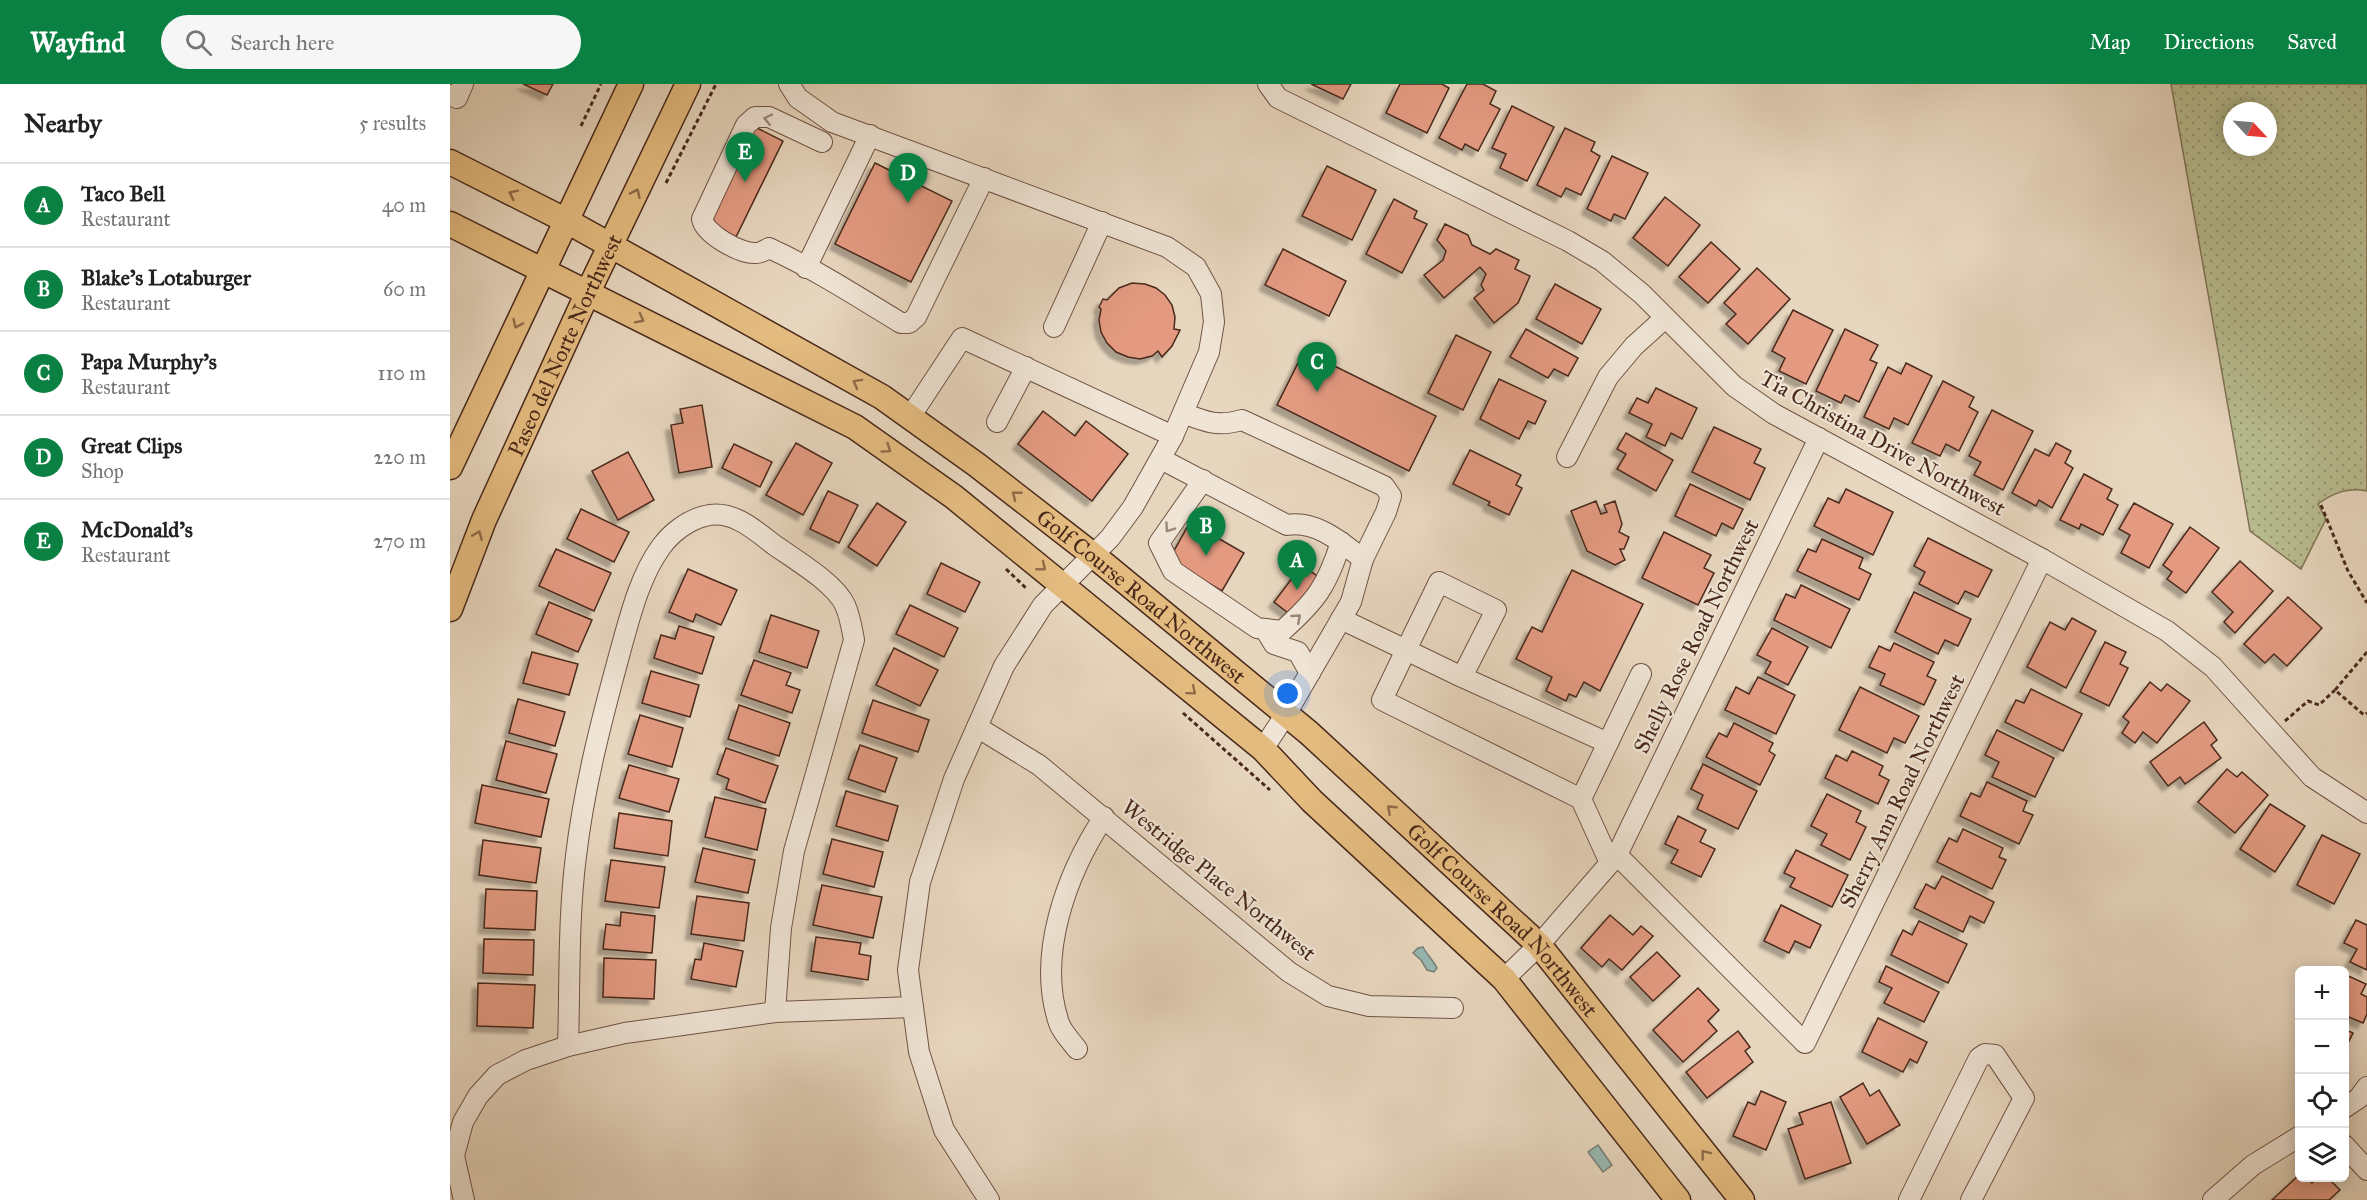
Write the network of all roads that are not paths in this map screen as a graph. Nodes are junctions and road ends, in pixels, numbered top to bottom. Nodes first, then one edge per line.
1 (463, 84) edge
2 (631, 84) edge
3 (688, 84) edge
4 (789, 84) edge
5 (1268, 84) edge
6 (450, 95) edge
7 (870, 135) junction
8 (822, 141) dead end
9 (450, 162) edge
10 (984, 178) junction
11 (565, 220) junction
12 (1102, 222) junction
13 (450, 224) edge
14 (611, 246) junction
15 (806, 268) junction
16 (542, 270) junction
17 (588, 292) junction
18 (1665, 318) junction
19 (1054, 327) dead end
20 (1026, 367) junction
21 (1183, 413) junction
22 (909, 417) junction
23 (997, 422) dead end
24 (1173, 436) junction
25 (1819, 438) junction
26 (1567, 457) dead end
27 (1161, 459) junction
28 (450, 467) edge
29 (1203, 480) junction
30 (1341, 542) junction
31 (1093, 555) junction
32 (1363, 559) junction
33 (2042, 560) junction
34 (1064, 585) junction
35 (450, 609) edge
36 (1341, 619) junction
37 (1265, 629) junction
38 (1406, 650) junction
39 (1310, 673) junction
40 (1641, 674) dead end
41 (1462, 677) junction
42 (1286, 714) junction
43 (977, 727) junction
44 (1608, 743) junction
45 (1263, 750) junction
46 (1581, 800) junction
47 (2367, 813) edge
48 (1104, 817) junction
49 (1613, 859) junction
50 (1539, 945) junction
51 (1504, 979) junction
52 (913, 1007) junction
53 (1453, 1008) dead end
54 (775, 1012) junction
55 (568, 1046) junction
56 (1077, 1049) dead end
57 (2367, 1087) edge
58 (2349, 1105) edge
59 (2295, 1139) edge
60 (2349, 1150) edge
61 (2367, 1170) edge
62 (464, 1200) edge
63 (989, 1200) edge
64 (1678, 1200) edge
65 (1742, 1200) edge
66 (1909, 1200) edge
67 (1971, 1200) edge
68 (2213, 1200) edge

1 - 6 street
2 - 11 main road
14 -> 3 main road, Paseo del Norte Northwest
4 - 7 street
5 - 18 street, Tia Christina Drive Northwest
7 - 10 street
7 - 15 street
8 -> 15 street
11 -> 9 main road, Golf Course Road Northwest
10 - 12 street
10 - 15 street
11 - 14 main road, Golf Course Road Northwest
11 - 16 main road
12 - 19 street
12 - 21 street
13 - 16 main road, Golf Course Road Northwest
14 - 17 main road, Paseo del Norte Northwest
22 -> 14 main road, Golf Course Road Northwest
16 - 17 main road, Golf Course Road Northwest
16 -> 28 main road
17 -> 34 main road, Golf Course Road Northwest
35 -> 17 main road, Paseo del Norte Northwest
18 - 25 street, Tia Christina Drive Northwest
18 - 26 street
20 - 22 street
20 - 23 street
20 - 24 street
21 - 24 street
21 - 32 street
31 -> 22 main road, Golf Course Road Northwest
24 - 27 street
25 - 33 street, Tia Christina Drive Northwest
25 - 49 street, Shelly Rose Road Northwest
27 - 29 street
27 - 31 street
29 - 30 street
29 -> 37 street
30 - 32 street
37 -> 30 street
31 - 34 street
31 - 42 main road, Golf Course Road Northwest
32 - 36 street
33 - 47 street, Tia Christina Drive Northwest
33 - 49 street, Sherry Ann Road Northwest
34 - 43 street
34 -> 45 main road, Golf Course Road Northwest
36 - 38 street
36 - 39 street
37 - 39 street
38 - 41 street
38 - 41 street
38 - 46 street
39 - 42 street
40 - 44 street
41 - 44 street
42 - 45 street
50 -> 42 main road, Golf Course Road Northwest
43 - 48 street, Westridge Place Northwest
43 - 52 street
44 - 46 street
45 - 51 main road, Golf Course Road Northwest
46 - 49 street
48 - 53 street, Westridge Place Northwest
48 - 56 street
49 - 50 street
50 - 51 street
65 -> 50 main road, Golf Course Road Northwest
51 - 64 main road, Golf Course Road Northwest
52 - 54 street
52 - 63 street
54 - 55 street
54 - 55 street
55 - 62 street
57 - 58 street
59 - 68 street
60 - 61 street
66 - 67 street

